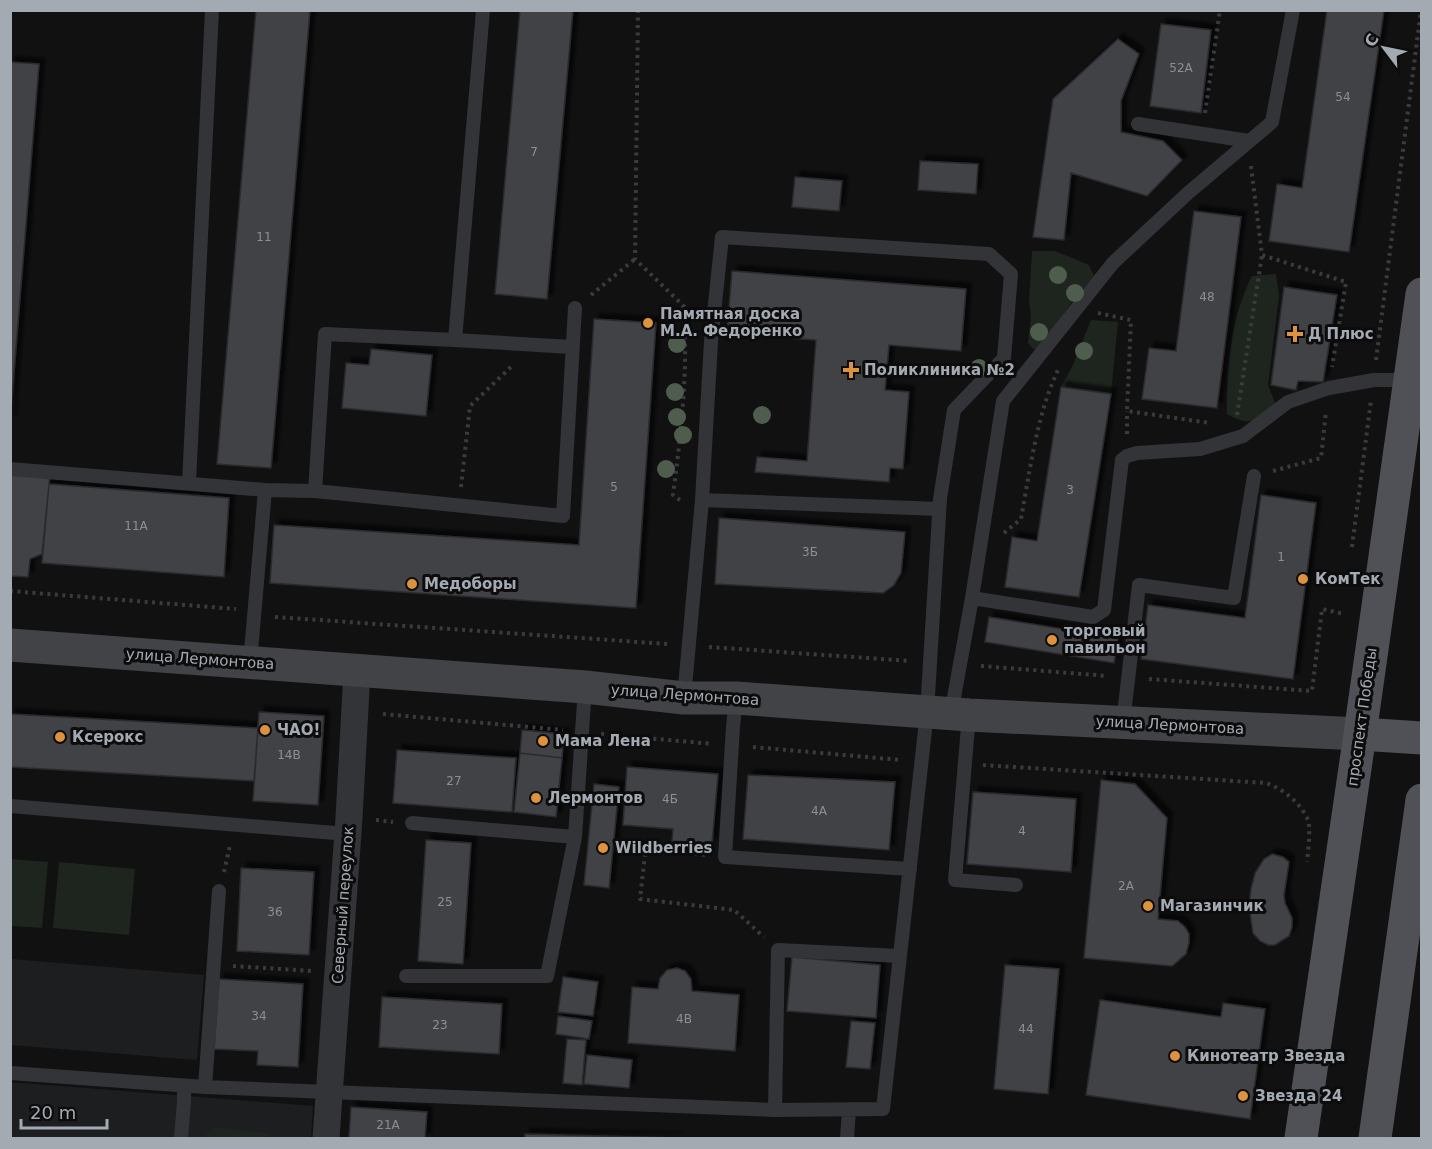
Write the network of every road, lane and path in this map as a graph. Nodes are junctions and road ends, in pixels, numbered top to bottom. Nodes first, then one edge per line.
1 (212, 10) edge
2 (483, 10) edge
3 (638, 10) edge
4 (1220, 10) edge
5 (1293, 10) edge
6 (1421, 10) edge
7 (1138, 124) dead end
8 (1202, 134) junction
9 (1249, 141) junction
10 (1262, 255) junction
11 (635, 259) junction
12 (1422, 294) edge
13 (683, 306) junction
14 (575, 308) joint
15 (1088, 311) dead end
16 (712, 333) junction
17 (455, 340) junction
18 (535, 345) junction
19 (572, 347) junction
20 (1063, 361) dead end
21 (1374, 380) junction
22 (1410, 381) junction
23 (1329, 388) junction
24 (1237, 415) dead end
25 (1214, 424) dead end
26 (10, 469) edge
27 (1254, 476) joint
28 (189, 483) junction
29 (265, 490) junction
30 (315, 491) junction
31 (459, 506) junction
32 (702, 507) junction
33 (939, 509) junction
34 (1000, 536) dead end
35 (1351, 555) dead end
36 (10, 591) edge
37 (972, 598) junction
38 (255, 611) junction
39 (1344, 614) dead end
40 (10, 645) edge
41 (689, 646) junction
42 (250, 663) junction
43 (931, 663) junction
44 (960, 665) junction
45 (357, 670) junction
46 (1129, 678) junction
47 (585, 687) junction
48 (684, 698) junction
49 (736, 698) junction
50 (354, 708) junction
51 (949, 714) junction
52 (1124, 723) junction
53 (582, 732) junction
54 (1360, 734) junction
55 (1422, 738) edge
56 (732, 745) junction
57 (922, 762) junction
58 (965, 764) junction
59 (1422, 800) edge
60 (10, 806) edge
61 (412, 823) joint
62 (235, 825) junction
63 (348, 826) junction
64 (576, 837) junction
65 (725, 858) junction
66 (1307, 862) dead end
67 (910, 869) junction
68 (1016, 885) dead end
69 (219, 891) joint
70 (778, 950) junction
71 (899, 956) junction
72 (214, 964) junction
73 (317, 971) dead end
74 (406, 976) dead end
75 (10, 1073) edge
76 (184, 1086) junction
77 (206, 1087) junction
78 (329, 1091) junction
79 (775, 1110) junction
80 (849, 1110) junction
81 (181, 1138) edge
82 (326, 1138) edge
83 (847, 1138) edge
84 (1301, 1138) edge
85 (1375, 1138) edge

1 - 28 lane
2 - 17 lane
3 - 11 path
4 - 8 path
5 - 9 lane
6 - 21 path
7 - 8 lane
8 - 9 lane
9 - 10 path
9 - 37 lane
10 - 23 path
10 - 24 path
11 - 13 path
11 - 14 path
12 - 22 main road, проспект Победы
13 - 16 path
13 - 32 path
14 - 19 lane
15 - 25 path
16 - 32 lane
16 - 33 lane
17 - 18 lane
17 - 30 lane
18 - 19 lane
18 - 31 path
19 - 31 lane
20 - 34 path
21 - 22 lane
21 - 23 lane
21 - 35 path
22 - 54 main road, проспект Победы
23 - 27 path
23 - 37 lane
26 - 28 lane
27 - 46 lane
28 - 29 lane
29 - 30 lane
29 - 38 lane
30 - 31 lane
32 - 33 lane
32 - 41 lane
33 - 43 lane
36 - 38 path
37 - 44 lane
38 - 41 path
38 - 42 lane
39 - 46 path
40 - 42 main road, улица Лермонтова
41 - 43 path
41 - 48 lane
42 - 45 main road, улица Лермонтова
43 - 51 lane
44 - 46 path
44 - 51 lane
45 - 47 main road, улица Лермонтова
45 - 50 street, Северный переулок
46 - 52 lane
47 - 48 main road, улица Лермонтова
47 - 53 lane
48 - 49 main road, улица Лермонтова
49 - 51 main road, улица Лермонтова
49 - 56 lane
50 - 53 path
50 - 63 street, Северный переулок
51 - 52 main road, улица Лермонтова
51 - 57 lane
51 - 58 lane
52 - 54 main road, улица Лермонтова
53 - 56 path
53 - 64 lane
54 - 55 main road
54 - 84 main road, проспект Победы
56 - 57 path
56 - 65 lane
57 - 67 lane
58 - 66 path
58 - 68 lane
59 - 85 main road
60 - 62 lane
61 - 63 path
61 - 64 lane
62 - 63 lane
62 - 69 path
63 - 78 street, Северный переулок
64 - 74 lane
65 - 67 lane
65 - 70 path
67 - 71 lane
69 - 72 lane
70 - 71 lane
70 - 79 lane
71 - 80 lane
72 - 73 path
72 - 77 lane
75 - 76 lane
76 - 77 lane
76 - 81 lane
77 - 78 lane
78 - 79 lane
78 - 82 street, Северный переулок
79 - 80 lane
80 - 83 lane

